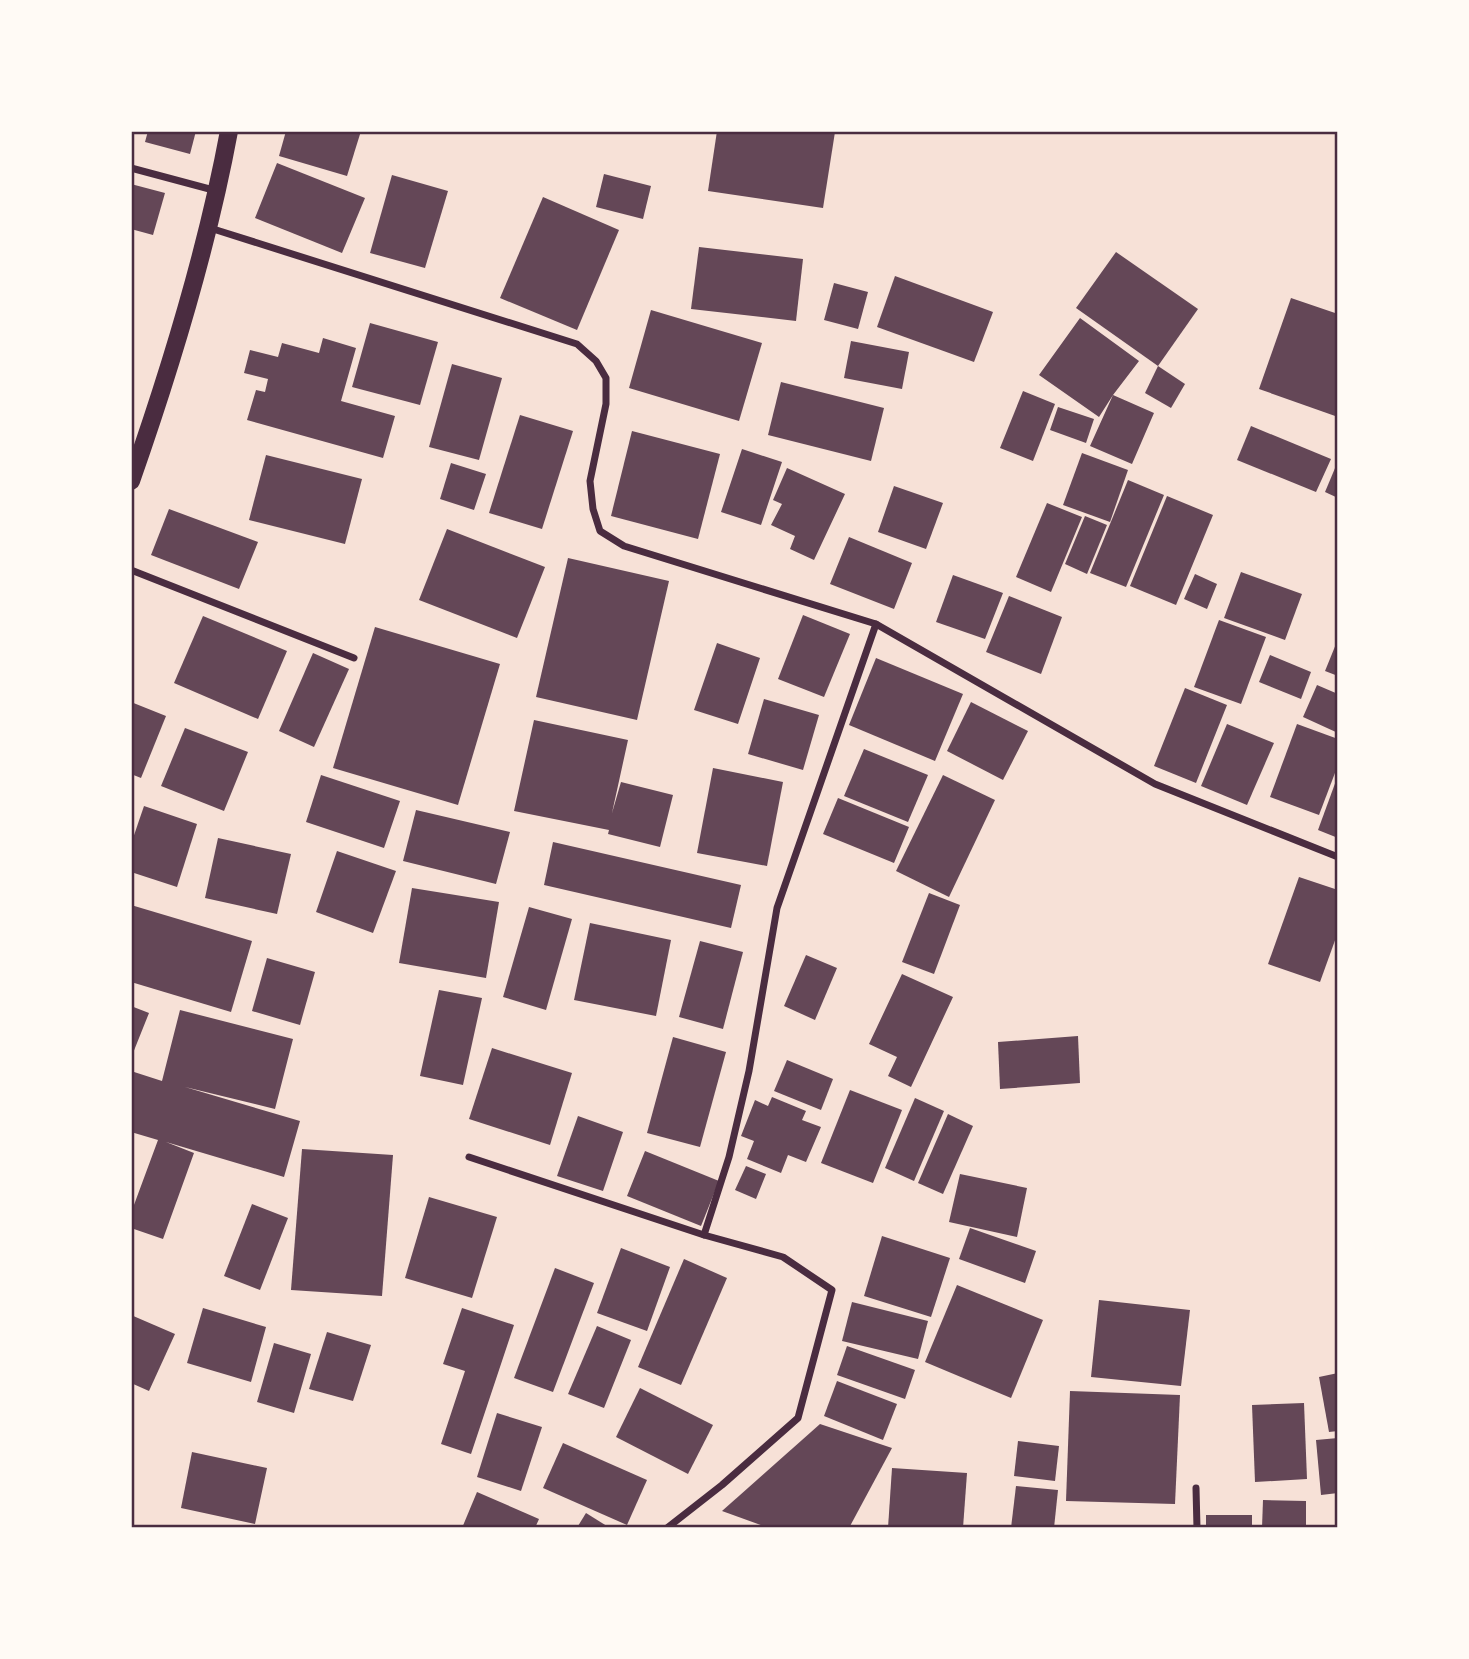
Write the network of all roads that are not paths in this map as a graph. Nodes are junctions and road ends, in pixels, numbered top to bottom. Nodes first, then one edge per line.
1 (229, 131) edge
2 (131, 168) edge
3 (218, 191) junction
4 (209, 228) junction
5 (131, 481) edge
6 (131, 570) edge
7 (876, 624) junction
8 (354, 658) dead end
9 (1338, 857) edge
10 (469, 1157) dead end
11 (704, 1235) junction
12 (1196, 1488) dead end
13 (667, 1528) edge
14 (1197, 1528) edge

1 - 3 main road
2 - 3 street
3 - 4 main road
4 - 5 main road
4 - 7 street
6 - 8 street
7 - 9 street
7 - 11 street
10 - 11 street
11 - 13 street
12 - 14 street

